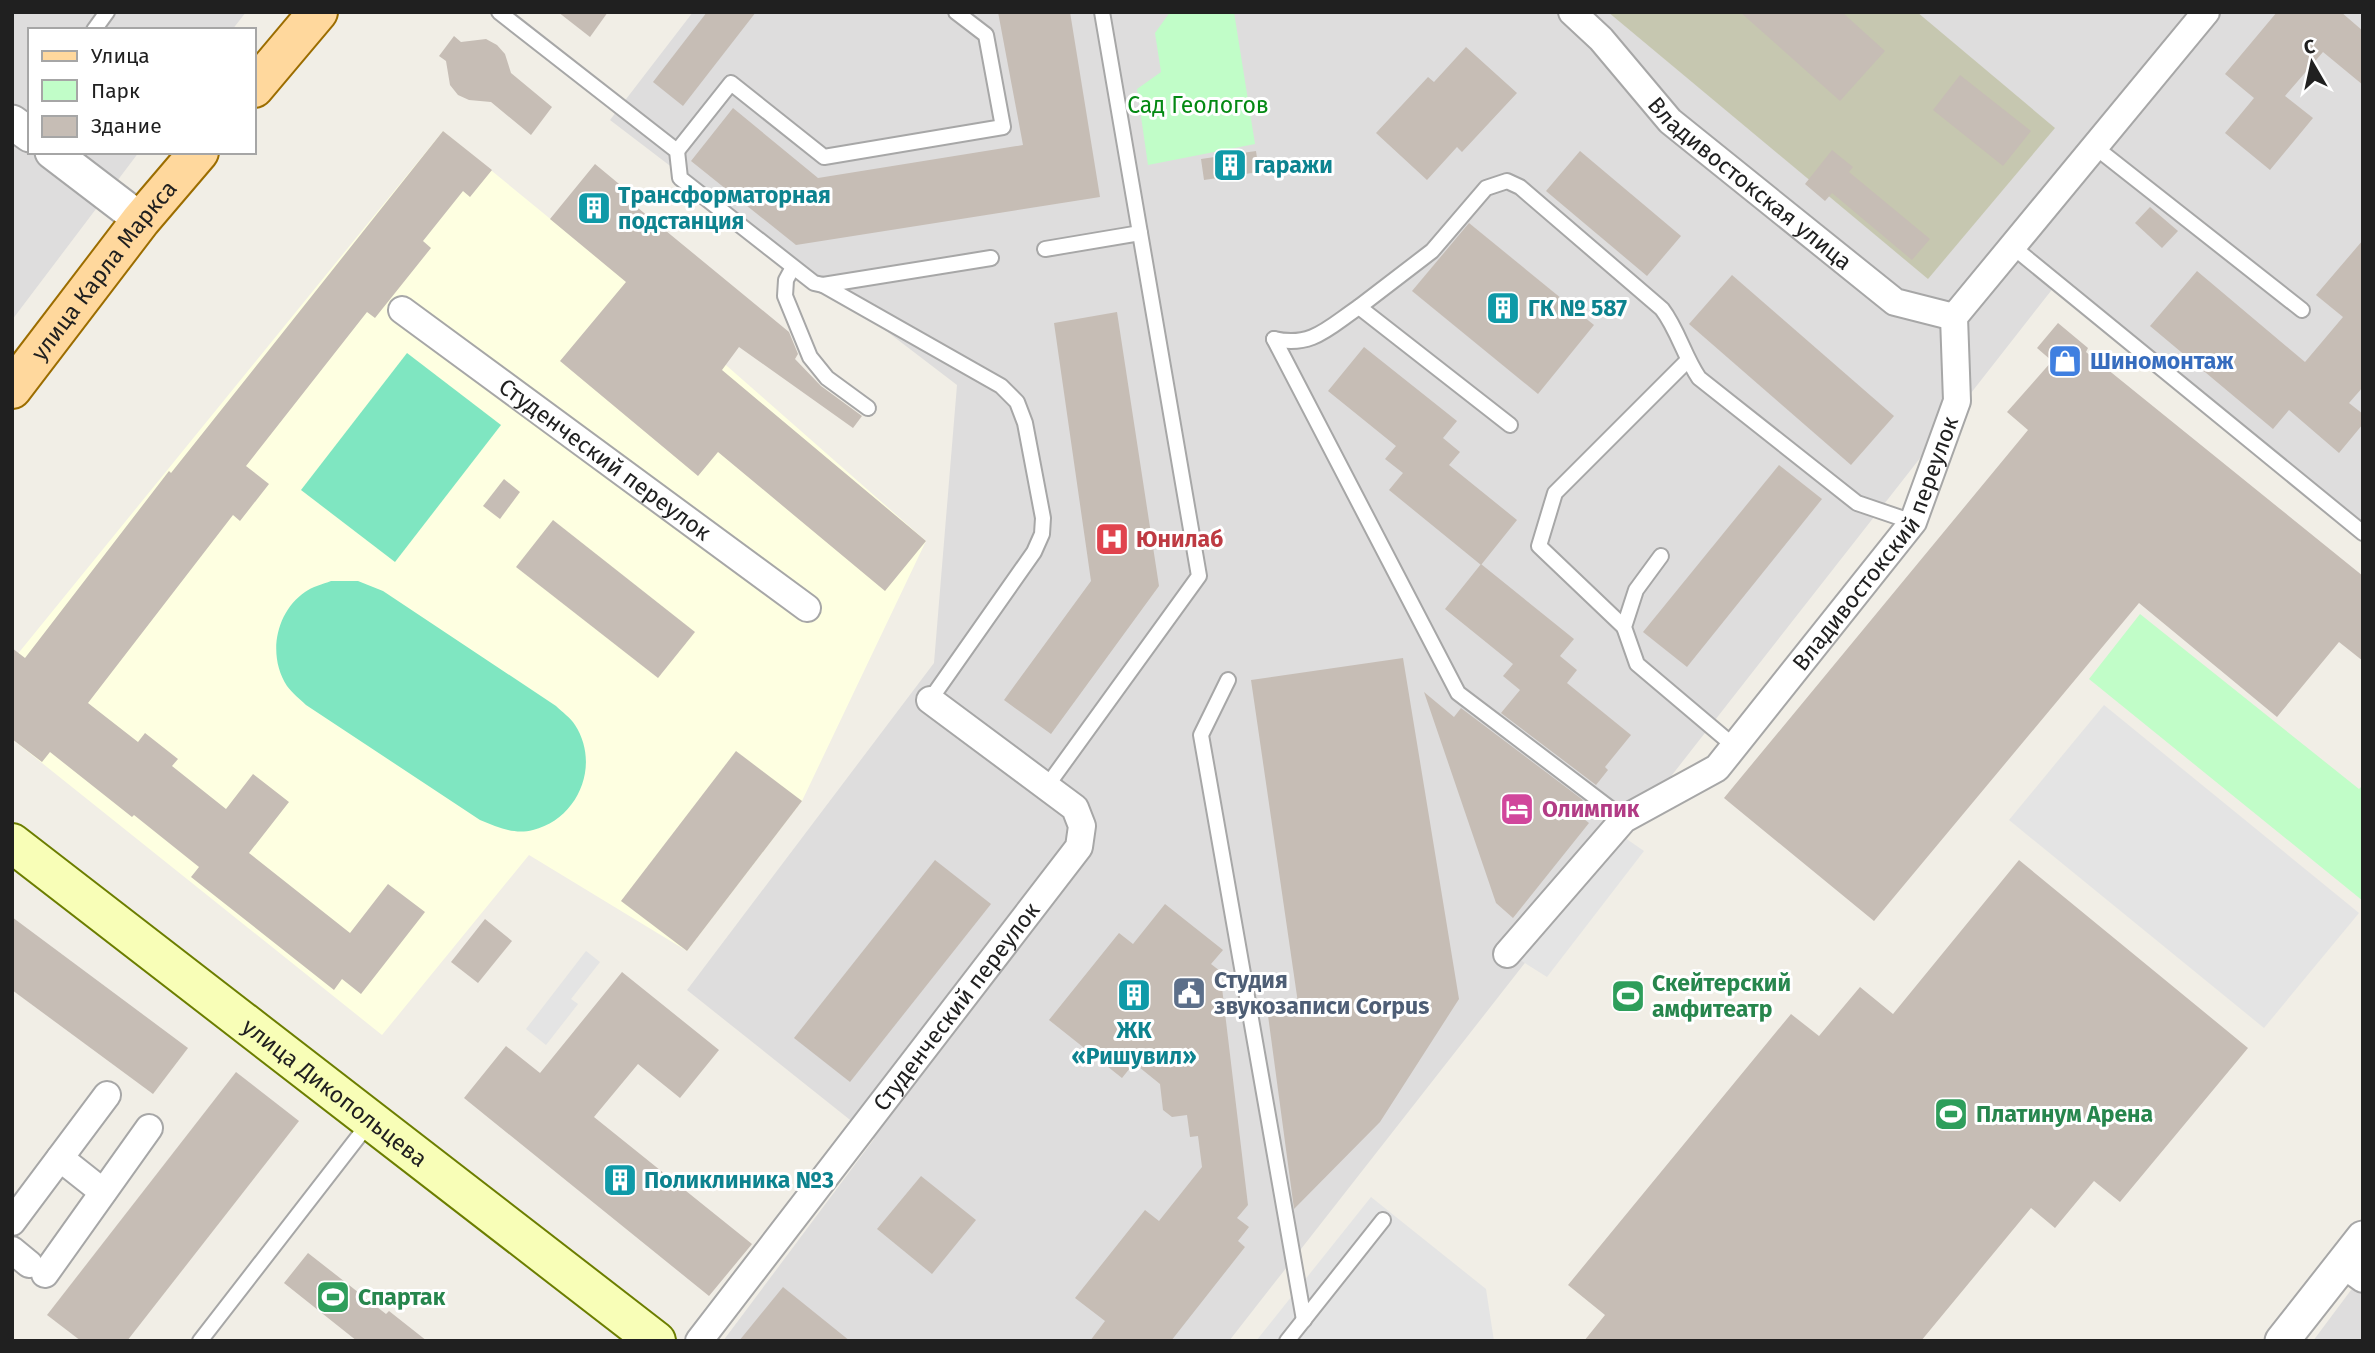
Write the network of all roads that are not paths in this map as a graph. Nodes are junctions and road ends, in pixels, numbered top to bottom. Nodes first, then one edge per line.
1 (107, 12) edge
2 (318, 12) edge
3 (499, 12) edge
4 (956, 12) edge
5 (1102, 12) edge
6 (1572, 12) edge
7 (2206, 12) edge
8 (95, 28) edge
9 (256, 86) edge
10 (2095, 147) junction
11 (677, 151) junction
12 (55, 154) edge
13 (197, 154) edge
14 (141, 220) junction
15 (1140, 233) junction
16 (2012, 247) junction
17 (1045, 249) dead end
18 (991, 258) dead end
19 (792, 268) junction
20 (823, 285) junction
21 (1359, 307) junction
22 (402, 310) dead end
23 (2302, 310) dead end
24 (1954, 317) junction
25 (1687, 361) junction
26 (12, 388) edge
27 (867, 408) dead end
28 (1510, 425) dead end
29 (1913, 522) junction
30 (2363, 533) edge
31 (1661, 556) dead end
32 (807, 608) dead end
33 (1624, 627) junction
34 (1228, 680) dead end
35 (930, 700) joint
36 (1734, 746) junction
37 (1046, 786) junction
38 (1624, 819) junction
39 (12, 843) edge
40 (1507, 954) dead end
41 (107, 1095) dead end
42 (372, 1119) junction
43 (149, 1128) dead end
44 (60, 1158) junction
45 (103, 1192) junction
46 (1383, 1220) dead end
47 (12, 1222) edge
48 (2363, 1238) edge
49 (29, 1262) edge
50 (2352, 1272) edge
51 (1304, 1320) junction
52 (200, 1341) edge
53 (656, 1341) edge
54 (699, 1341) edge
55 (1287, 1341) edge
56 (2282, 1341) edge

1 - 8 lane
2 - 9 main road
3 - 11 lane
4 - 11 lane
5 - 15 lane
6 - 24 street, Владивостокская улица
7 - 10 street
10 - 16 street
10 - 23 lane
11 - 19 lane
12 - 14 street
13 - 14 main road, улица Карла Маркса
14 - 26 main road, улица Карла Маркса
15 - 17 lane
15 - 37 lane
16 - 24 street
16 - 30 lane
18 - 20 lane
19 - 20 lane
19 - 27 lane
20 - 35 lane
21 - 25 lane
21 - 28 lane
21 - 38 lane
22 - 32 street, Студенческий переулок
24 - 29 street, Владивостокский переулок
25 - 29 lane
25 - 33 lane
29 - 36 street, Владивостокский переулок
31 - 33 lane
33 - 36 lane
34 - 51 lane
35 - 37 street, Студенческий переулок
36 - 38 street, Владивостокский переулок
37 - 54 street, Студенческий переулок
38 - 40 street, Владивостокский переулок
39 - 42 main road, улица Дикопольцева
41 - 44 street
42 - 52 lane
42 - 53 main road, улица Дикопольцева
43 - 45 street
44 - 45 street
44 - 47 street
45 - 49 street
46 - 51 lane
48 - 50 street
50 - 56 street
51 - 55 lane

